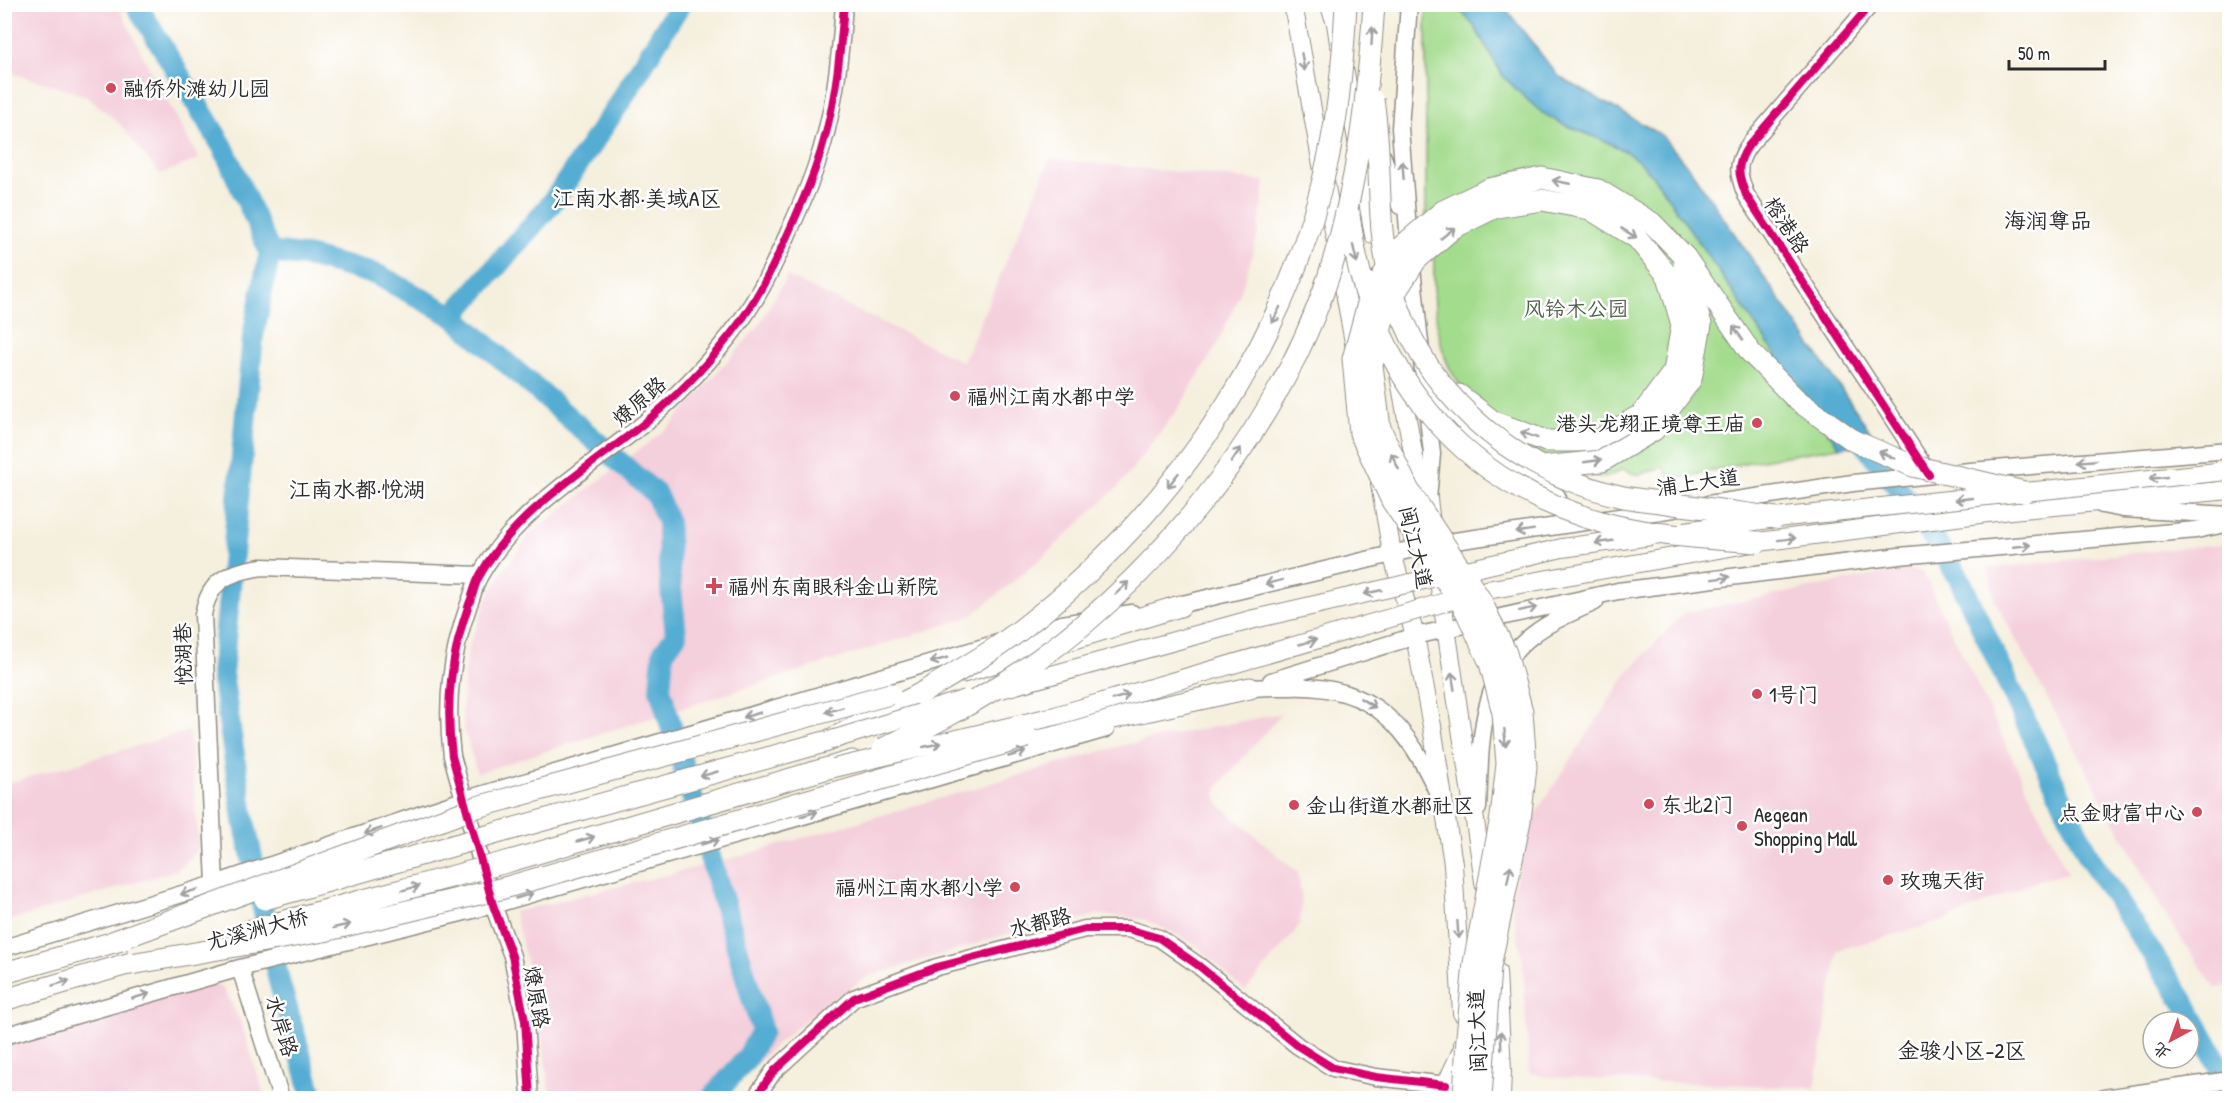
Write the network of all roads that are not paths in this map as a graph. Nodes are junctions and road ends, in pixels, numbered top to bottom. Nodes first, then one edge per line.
1 (844, 4) edge
2 (1293, 4) edge
3 (1329, 4) edge
4 (1374, 4) edge
5 (1409, 4) edge
6 (1871, 4) edge
7 (1341, 14) edge
8 (1342, 71) junction
9 (1370, 78) junction
10 (1652, 223) junction
11 (1408, 230) junction
12 (1421, 363) junction
13 (1436, 378) junction
14 (1439, 425) junction
15 (2229, 450) edge
16 (2223, 472) edge
17 (1929, 475) junction
18 (2229, 490) edge
19 (2024, 492) junction
20 (1428, 499) junction
21 (2089, 502) junction
22 (2229, 515) edge
23 (1607, 518) junction
24 (1776, 518) junction
25 (2229, 523) edge
26 (1758, 542) junction
27 (1434, 544) junction
28 (1392, 553) junction
29 (480, 575) junction
30 (1618, 591) junction
31 (1180, 606) junction
32 (1445, 630) junction
33 (1416, 636) junction
34 (1250, 688) junction
35 (828, 741) junction
36 (834, 768) junction
37 (463, 800) junction
38 (1445, 810) junction
39 (1476, 838) junction
40 (215, 884) junction
41 (493, 905) junction
42 (112, 942) junction
43 (4, 948) edge
44 (119, 966) junction
45 (240, 968) junction
46 (4, 973) edge
47 (4, 1000) edge
48 (4, 1036) edge
49 (2229, 1080) edge
50 (1445, 1092) edge
51 (281, 1098) edge
52 (530, 1098) edge
53 (755, 1098) edge
54 (1464, 1098) edge
55 (1481, 1098) edge
56 (1501, 1098) edge
57 (2104, 1098) edge

1 - 29 main road, 燎原路
2 -> 28 main road, 闽江大道
3 - 7 main road, 闽江大道
9 -> 4 highway, bridge
11 -> 5 main road
6 - 17 main road, 榕港路
7 - 8 highway, bridge
7 - 11 main road
7 - 20 main road, 闽江大道
8 -> 14 highway, bridge
8 -> 35 highway, 尤溪洲大桥, bridge
9 - 13 highway, bridge
36 -> 9 highway, 尤溪洲大桥, bridge
14 -> 10 highway, bridge
19 -> 10 highway, bridge
10 -> 54 highway, bridge
11 - 12 main road
12 - 20 main road
12 - 23 main road
13 - 24 highway, bridge
55 -> 13 highway, bridge
14 - 26 highway, bridge
15 -> 17 main road, 浦上大道
16 -> 19 main road, bridge
17 - 23 main road, 浦上大道
18 - 21 main road
19 -> 24 main road, bridge
20 - 27 main road, 闽江大道
21 - 22 main road
26 -> 21 main road
23 -> 27 main road, 浦上大道
24 -> 35 main road, bridge
30 -> 25 main road
36 -> 26 main road, bridge
27 - 28 main road, 浦上大道
27 - 32 main road, 闽江大道
28 -> 31 main road, 浦上大道
28 - 33 main road, 闽江大道
29 - 37 main road, 燎原路
29 - 40 main road, 悦湖巷
32 -> 30 main road
30 - 39 main road
31 -> 37 main road, 浦上大道
31 -> 42 highway, bridge
32 - 33 main road
39 -> 32 main road, 闽江大道
33 - 34 main road
33 - 38 main road, 闽江大道
34 -> 38 main road
41 -> 34 main road
44 -> 34 highway, bridge
35 -> 42 highway, 尤溪洲大桥, bridge
44 -> 36 highway, 尤溪洲大桥, bridge
37 -> 40 main road, 浦上大道
37 - 41 main road, 燎原路
38 -> 50 main road, 闽江大道
56 -> 39 main road, 闽江大道
40 -> 43 main road, 浦上大道
41 - 45 main road
41 - 52 main road, 燎原路
42 - 46 highway, 尤溪洲大桥, bridge
47 -> 44 highway, 尤溪洲大桥, bridge
48 -> 45 main road
45 - 51 main road, 水岸路
49 - 57 main road
50 - 53 main road, 水都路

